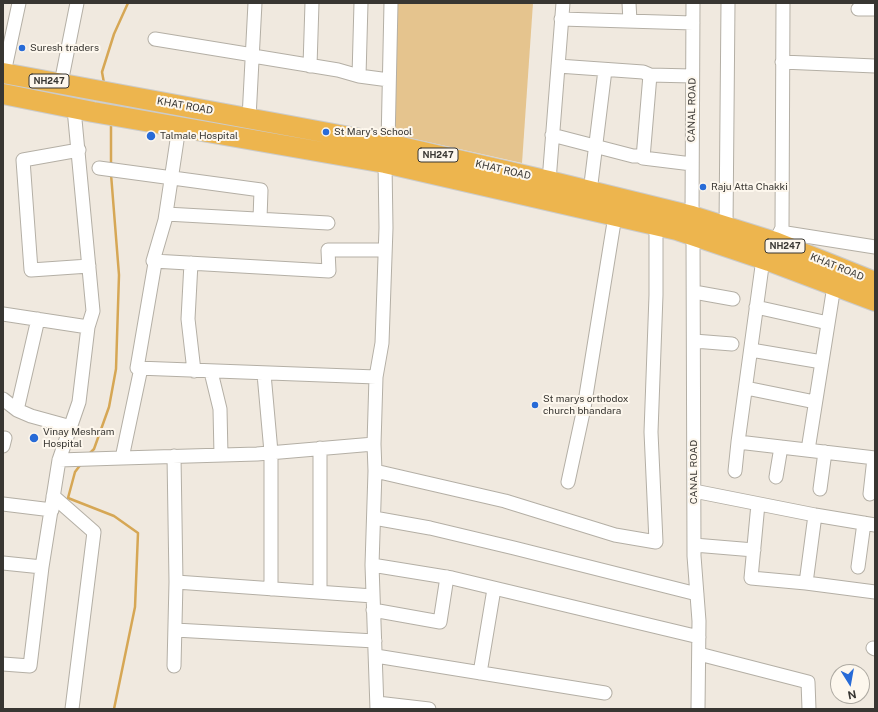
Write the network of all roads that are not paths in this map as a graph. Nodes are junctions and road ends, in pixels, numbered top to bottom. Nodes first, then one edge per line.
1 (19, 3) edge
2 (77, 3) edge
3 (255, 3) edge
4 (312, 3) edge
5 (362, 3) edge
6 (391, 3) edge
7 (563, 3) edge
8 (629, 3) edge
9 (693, 3) edge
10 (728, 3) edge
11 (782, 3) edge
12 (858, 9) dead end
13 (875, 9) edge
14 (561, 19) junction
15 (630, 21) junction
16 (693, 23) junction
17 (155, 39) dead end
18 (253, 55) junction
19 (782, 62) junction
20 (310, 66) junction
21 (558, 66) junction
22 (875, 66) edge
23 (605, 70) junction
24 (3, 73) edge
25 (650, 75) junction
26 (358, 76) junction
27 (692, 76) junction
28 (389, 80) junction
29 (61, 83) junction
30 (3, 94) edge
31 (83, 110) junction
32 (249, 118) junction
33 (179, 127) junction
34 (552, 135) junction
35 (595, 147) junction
36 (79, 150) junction
37 (386, 153) junction
38 (643, 158) junction
39 (692, 164) junction
40 (99, 168) dead end
41 (173, 177) junction
42 (549, 181) junction
43 (590, 192) junction
44 (166, 214) junction
45 (615, 216) junction
46 (260, 219) junction
47 (328, 223) dead end
48 (656, 225) junction
49 (693, 226) junction
50 (726, 227) junction
51 (778, 237) junction
52 (875, 247) edge
53 (385, 250) junction
54 (763, 259) junction
55 (153, 261) junction
56 (191, 263) junction
57 (89, 266) junction
58 (875, 282) edge
59 (834, 286) junction
60 (694, 292) junction
61 (733, 299) dead end
62 (875, 301) edge
63 (756, 307) junction
64 (3, 314) edge
65 (38, 319) junction
66 (828, 323) junction
67 (88, 327) junction
68 (694, 341) junction
69 (732, 344) dead end
70 (751, 350) junction
71 (822, 362) junction
72 (141, 368) junction
73 (194, 371) junction
74 (211, 372) junction
75 (264, 374) junction
76 (376, 377) junction
77 (746, 388) junction
78 (3, 400) edge
79 (815, 402) junction
80 (17, 410) junction
81 (71, 427) junction
82 (738, 442) junction
83 (374, 444) junction
84 (781, 447) junction
85 (320, 448) junction
86 (808, 450) junction
87 (271, 452) junction
88 (825, 452) junction
89 (221, 455) junction
90 (174, 456) junction
91 (122, 458) junction
92 (875, 458) edge
93 (59, 460) junction
94 (375, 471) junction
95 (735, 471) dead end
96 (776, 477) dead end
97 (568, 482) dead end
98 (820, 489) dead end
99 (694, 491) junction
100 (870, 494) dead end
101 (53, 496) junction
102 (3, 504) edge
103 (758, 504) junction
104 (52, 510) junction
105 (815, 516) junction
106 (374, 518) junction
107 (869, 524) edge
108 (694, 545) junction
109 (754, 550) junction
110 (3, 563) edge
111 (372, 565) junction
112 (858, 566) dead end
113 (42, 568) junction
114 (447, 577) junction
115 (176, 582) junction
116 (806, 583) junction
117 (270, 589) junction
118 (494, 589) junction
119 (320, 591) junction
120 (875, 592) edge
121 (697, 594) junction
122 (373, 596) junction
123 (374, 610) junction
124 (175, 630) junction
125 (699, 637) junction
126 (375, 641) junction
127 (698, 654) junction
128 (376, 656) junction
129 (3, 664) edge
130 (174, 666) dead end
131 (480, 673) junction
132 (605, 693) dead end
133 (377, 706) edge
134 (702, 708) edge
135 (72, 709) edge
136 (429, 709) edge
137 (809, 709) edge

1 - 24 street
2 - 29 street
3 - 18 street
4 - 20 street
5 - 26 street
6 - 28 street
7 - 14 street
8 - 15 street
9 - 16 street, CANAL ROAD
10 - 50 street
11 - 19 street
12 - 13 street
14 - 15 street
14 - 21 street
15 - 16 street
16 - 27 street, CANAL ROAD
17 - 18 street
18 - 20 street
18 - 32 street
19 - 22 street
19 - 51 street
20 - 26 street
21 - 23 street
21 - 34 street
23 - 25 street
23 - 35 street
24 - 29 highway, KHAT ROAD / NH247
25 - 27 street
25 - 38 street
26 - 28 street
27 - 39 street, CANAL ROAD
28 - 37 street
29 - 32 highway, KHAT ROAD / NH247
30 - 31 highway, KHAT ROAD / NH247
31 - 33 highway, KHAT ROAD / NH247
31 - 36 street
32 - 37 highway, KHAT ROAD / NH247
33 - 37 highway, KHAT ROAD / NH247
33 - 41 street
34 - 35 street
34 - 42 street
35 - 38 street
35 - 43 street
36 - 57 street
36 - 57 street
37 - 42 highway, KHAT ROAD / NH247
37 - 45 highway, KHAT ROAD / NH247
37 - 53 street
38 - 39 street
39 - 49 street, CANAL ROAD
40 - 41 street
41 - 44 street
41 - 46 street
42 - 43 highway, KHAT ROAD / NH247
43 - 49 highway, KHAT ROAD / NH247
44 - 46 street
44 - 55 street
45 - 48 highway, KHAT ROAD / NH247
45 - 97 street
46 - 47 street
48 - 49 highway, KHAT ROAD / NH247
48 - 94 street
49 - 50 highway, KHAT ROAD / NH247
49 - 54 highway, KHAT ROAD / NH247
49 - 60 street, CANAL ROAD
50 - 51 highway, KHAT ROAD / NH247
51 - 52 street
51 - 58 highway, KHAT ROAD / NH247
53 - 56 street
53 - 76 street
54 - 59 highway, KHAT ROAD / NH247
54 - 63 street
55 - 56 street
55 - 72 street
56 - 73 street
57 - 67 street
59 - 62 highway, KHAT ROAD / NH247
59 - 66 street
60 - 61 street
60 - 68 street, CANAL ROAD
63 - 66 street
63 - 70 street
64 - 65 street
65 - 67 street
65 - 80 street
66 - 71 street
67 - 81 street
68 - 69 street
68 - 99 street, CANAL ROAD
70 - 71 street
70 - 77 street
71 - 79 street
72 - 73 street
72 - 91 street
73 - 74 street
74 - 75 street
74 - 89 street
75 - 76 street
75 - 87 street
76 - 83 street
77 - 79 street
77 - 82 street
78 - 80 street
79 - 86 street
80 - 81 street
81 - 93 street
82 - 84 street
82 - 95 street
83 - 85 street
83 - 94 street
84 - 86 street
84 - 96 street
85 - 87 street
85 - 119 street
86 - 88 street
87 - 89 street
87 - 117 street
88 - 92 street
88 - 98 street
89 - 90 street
90 - 91 street
90 - 115 street
91 - 93 street
92 - 100 street
93 - 101 street
94 - 106 street
99 - 103 street
99 - 108 street, CANAL ROAD
101 - 104 street
101 - 135 street
102 - 104 street
103 - 105 street
103 - 109 street
104 - 113 street
105 - 107 street
105 - 116 street
106 - 111 street
106 - 121 street
107 - 112 street
108 - 109 street
108 - 121 street, CANAL ROAD
109 - 116 street
110 - 113 street
111 - 114 street
111 - 122 street
113 - 129 street
114 - 118 street
114 - 123 street
115 - 117 street
115 - 124 street
116 - 120 street
117 - 119 street
118 - 125 street
118 - 131 street
119 - 122 street
121 - 125 street, CANAL ROAD
122 - 123 street
123 - 126 street
124 - 126 street
124 - 130 street
125 - 127 street, CANAL ROAD
126 - 128 street
127 - 134 street, CANAL ROAD
127 - 137 street
128 - 131 street
128 - 133 street
131 - 132 street
133 - 136 street

